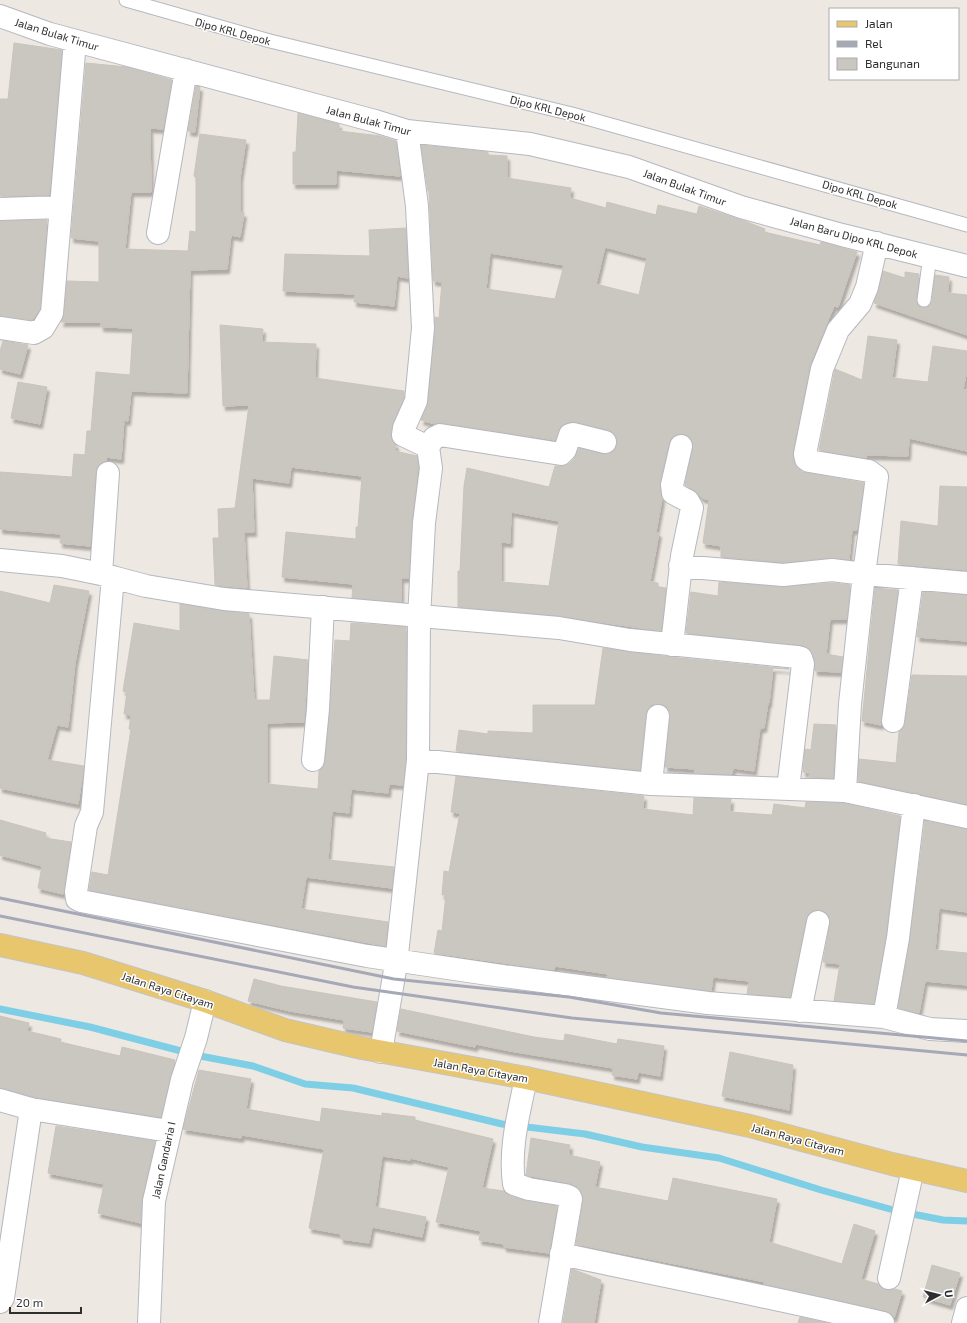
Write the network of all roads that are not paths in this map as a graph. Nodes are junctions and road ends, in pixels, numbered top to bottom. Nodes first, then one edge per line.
1 (126, 0) edge
2 (0, 16) edge
3 (75, 41) junction
4 (186, 70) junction
5 (407, 131) junction
6 (61, 207) junction
7 (741, 207) joint
8 (0, 209) edge
9 (967, 225) edge
10 (158, 233) dead end
11 (877, 243) junction
12 (930, 256) junction
13 (967, 266) edge
14 (924, 300) dead end
15 (0, 328) edge
16 (605, 442) dead end
17 (681, 446) dead end
18 (428, 447) junction
19 (108, 473) dead end
20 (0, 560) edge
21 (680, 566) junction
22 (864, 574) junction
23 (107, 575) junction
24 (912, 578) junction
25 (967, 583) edge
26 (322, 607) junction
27 (419, 618) junction
28 (672, 645) junction
29 (658, 716) dead end
30 (893, 721) dead end
31 (313, 760) dead end
32 (418, 760) junction
33 (651, 784) junction
34 (788, 789) junction
35 (846, 791) junction
36 (914, 805) junction
37 (967, 818) edge
38 (818, 922) dead end
39 (0, 945) edge
40 (396, 960) junction
41 (205, 1001) junction
42 (800, 1011) junction
43 (884, 1017) junction
44 (967, 1031) edge
45 (381, 1052) junction
46 (525, 1084) junction
47 (0, 1100) edge
48 (31, 1109) junction
49 (169, 1132) junction
50 (911, 1175) junction
51 (967, 1181) edge
52 (561, 1254) junction
53 (889, 1278) dead end
54 (0, 1302) edge
55 (967, 1308) edge
56 (149, 1323) edge
57 (550, 1323) edge
58 (883, 1323) edge
59 (963, 1323) edge

1 - 9 lane, Dipo KRL Depok
2 - 3 street, Jalan Bulak Timur
3 - 4 street, Jalan Bulak Timur
3 - 6 street
4 - 5 street, Jalan Bulak Timur
4 - 10 street
5 - 7 street, Jalan Bulak Timur
5 - 18 street
6 - 8 street
6 - 15 street
7 - 11 street, Jalan Baru Dipo KRL Depok
11 - 12 street, Jalan Baru Dipo KRL Depok
11 - 22 street
12 - 13 street, Jalan Baru Dipo KRL Depok
12 - 14 lane
16 - 18 street
17 - 21 street
18 - 27 street
19 - 23 street
20 - 23 street
21 - 22 street
21 - 28 street
22 - 24 street
22 - 35 street
23 - 26 street
23 - 40 street
24 - 25 street
24 - 30 street
26 - 27 street
26 - 31 street
27 - 28 street
27 - 32 street
28 - 34 street
29 - 33 street
32 - 33 street
32 - 40 street
33 - 34 street
34 - 35 street
35 - 36 street
36 - 37 street
36 - 43 street
38 - 42 street
39 - 41 main road, Jalan Raya Citayam
40 - 42 street
40 - 45 street
41 - 45 main road, Jalan Raya Citayam
41 - 49 street, Jalan Gandaria I
42 - 43 street
43 - 44 street
45 - 46 main road, Jalan Raya Citayam
46 - 50 main road, Jalan Raya Citayam
46 - 52 street
47 - 48 street
48 - 49 street
48 - 54 street
49 - 56 street, Jalan Gandaria I
50 - 51 main road, Jalan Raya Citayam
50 - 53 street
52 - 57 street
52 - 58 street
55 - 59 street

